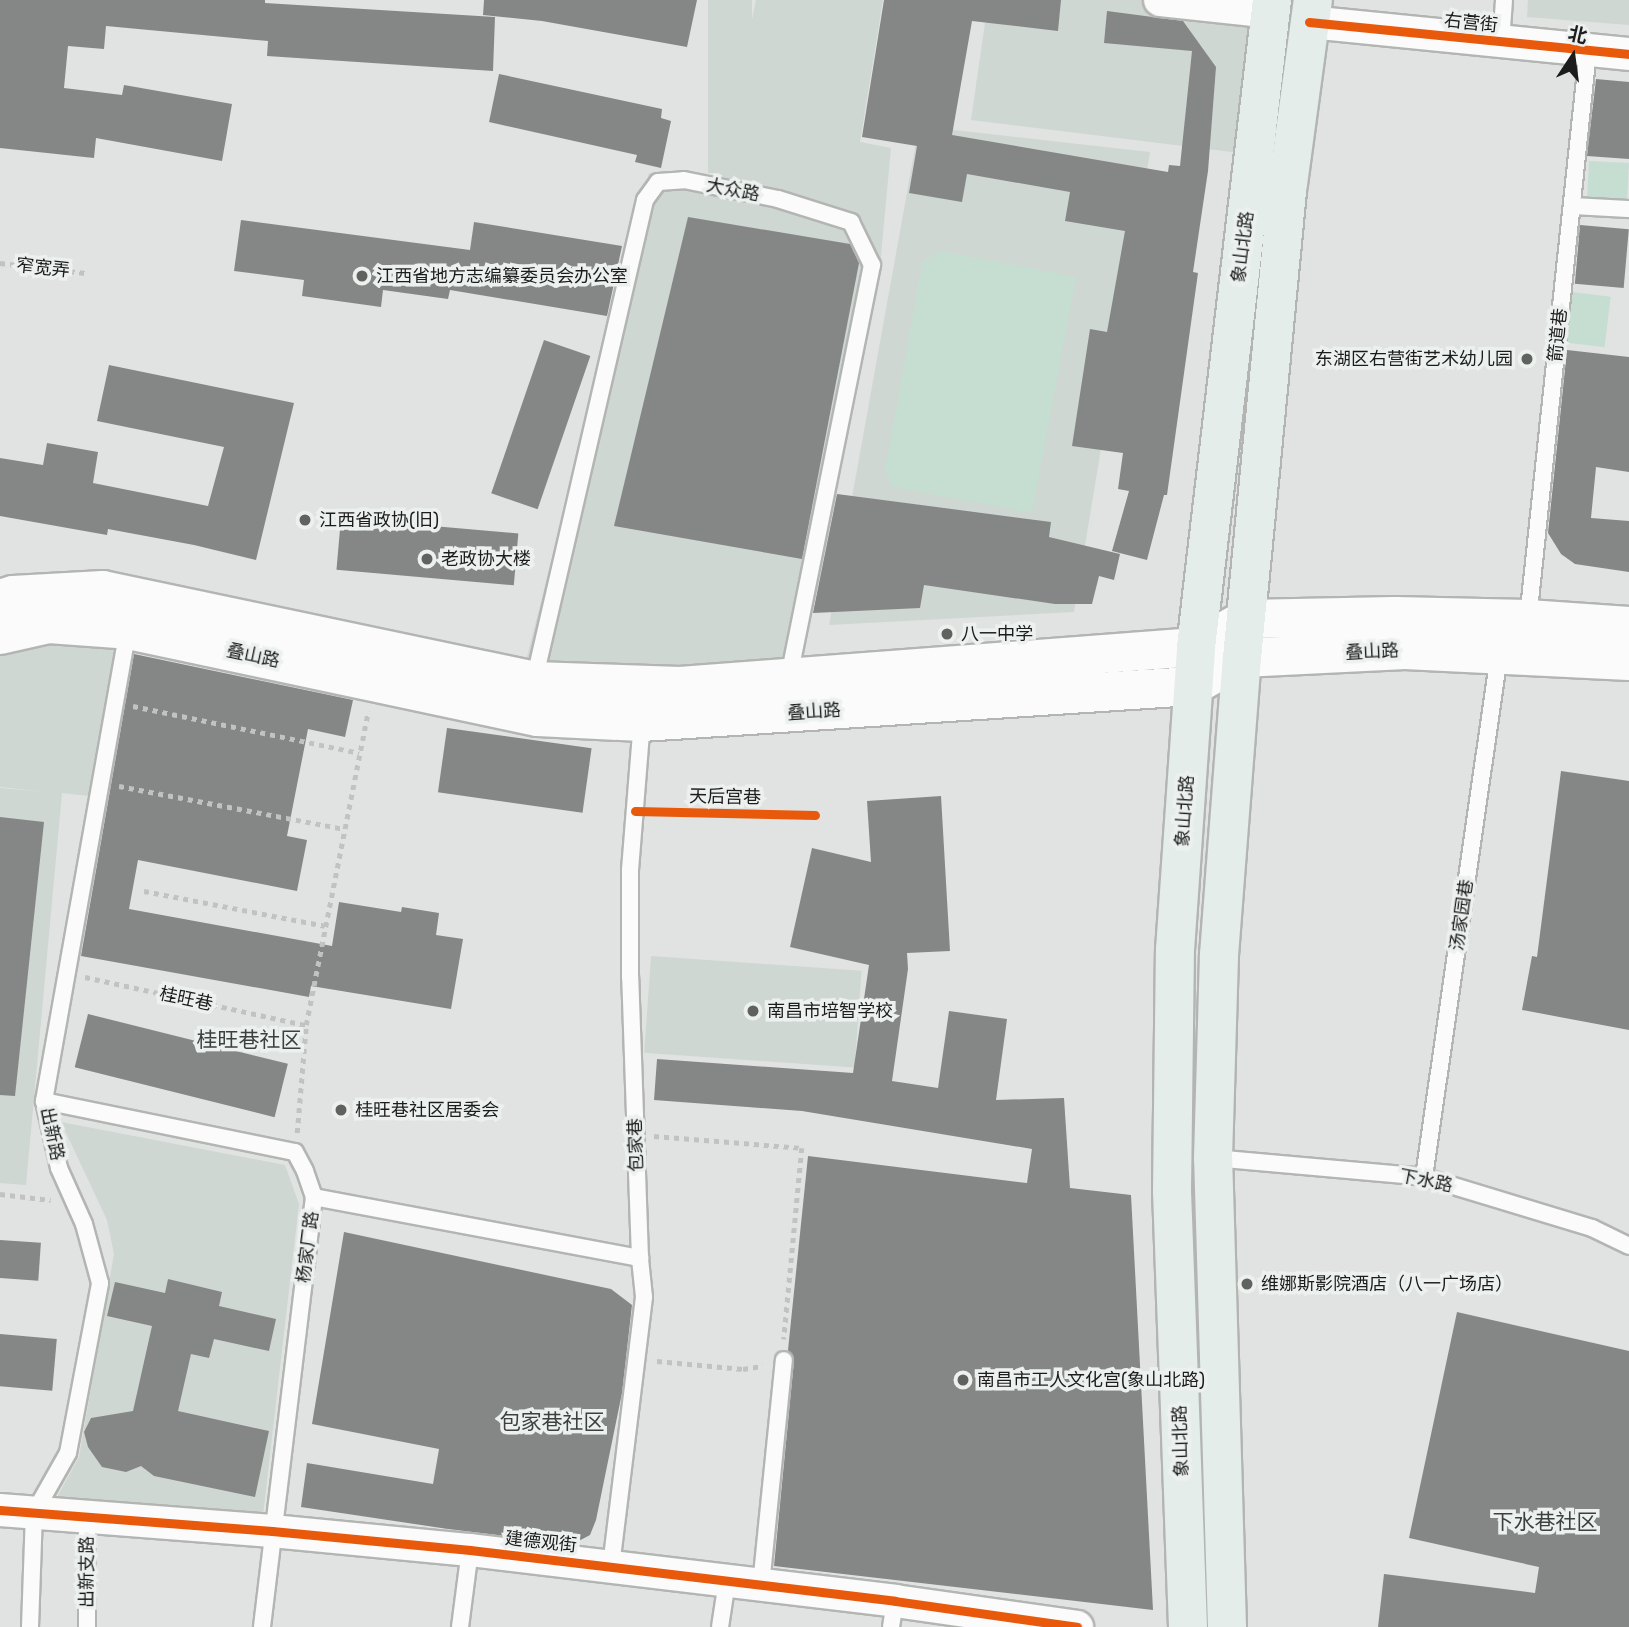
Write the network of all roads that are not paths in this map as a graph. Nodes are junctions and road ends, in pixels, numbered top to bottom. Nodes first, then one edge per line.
1 (1160, 0) edge
2 (1504, 0) edge
3 (1271, 6) edge
4 (1311, 11) edge
5 (1501, 42) junction
6 (1588, 51) junction
7 (1629, 54) edge
8 (1572, 206) junction
9 (1629, 209) edge
10 (0, 599) edge
11 (1246, 619) junction
12 (1528, 619) junction
13 (1629, 626) edge
14 (128, 630) junction
15 (0, 635) edge
16 (1196, 647) junction
17 (1499, 653) junction
18 (1242, 658) junction
19 (1629, 661) edge
20 (788, 678) junction
21 (534, 681) junction
22 (1193, 686) junction
23 (642, 722) junction
24 (44, 1101) junction
25 (1213, 1158) junction
26 (1424, 1177) junction
27 (314, 1197) junction
28 (1629, 1246) edge
29 (640, 1258) junction
30 (783, 1354) road end
31 (0, 1510) edge
32 (34, 1513) junction
33 (87, 1517) junction
34 (272, 1531) junction
35 (470, 1550) junction
36 (611, 1566) junction
37 (727, 1581) junction
38 (761, 1585) junction
39 (893, 1614) edge
40 (30, 1627) edge
41 (87, 1627) edge
42 (262, 1627) edge
43 (460, 1627) edge
44 (720, 1627) edge
45 (1077, 1627) edge
46 (1188, 1627) edge
47 (1227, 1627) edge

1 - 3 street
2 - 5 lane
3 - 16 main road, 象山北路
4 - 5 street, 右营街
4 - 11 main road
5 - 6 street, 右营街
6 - 7 street, 右营街
6 - 8 lane, 箭道巷
8 - 9 lane
8 - 12 lane, 箭道巷
10 - 21 main road, 叠山路
11 - 12 main road, 叠山路
11 - 16 main road, 叠山路
11 - 18 main road
12 - 13 main road, 叠山路
14 - 15 main road, 叠山路
14 - 23 main road, 叠山路
14 - 24 lane, 出新路
16 - 20 main road, 叠山路
16 - 22 main road, 象山北路
17 - 18 main road, 叠山路
17 - 19 main road, 叠山路
17 - 26 lane, 汤家园巷
18 - 22 main road, 叠山路
18 - 25 main road
20 - 21 main road, 叠山路
20 - 21 lane, 大众路
22 - 23 main road, 叠山路
22 - 46 main road, 象山北路
23 - 29 lane, 包家巷
24 - 27 lane
24 - 32 lane, 出新路
25 - 26 lane, 下水路
25 - 47 main road
26 - 28 lane, 下水路
27 - 29 lane, 杨家厂路
27 - 34 lane, 杨家厂路
29 - 36 lane, 包家巷
30 - 38 lane
31 - 32 street, 建德观街
32 - 33 street, 建德观街
32 - 40 lane, 出新路
33 - 34 street, 建德观街
33 - 41 lane, 出新支路
34 - 35 street, 建德观街
34 - 42 lane, 杨家厂路
35 - 36 street, 建德观街
35 - 43 lane
36 - 37 street, 建德观街
37 - 38 street, 建德观街
37 - 44 lane
38 - 39 street, 建德观街
39 - 45 street, 建德观街

